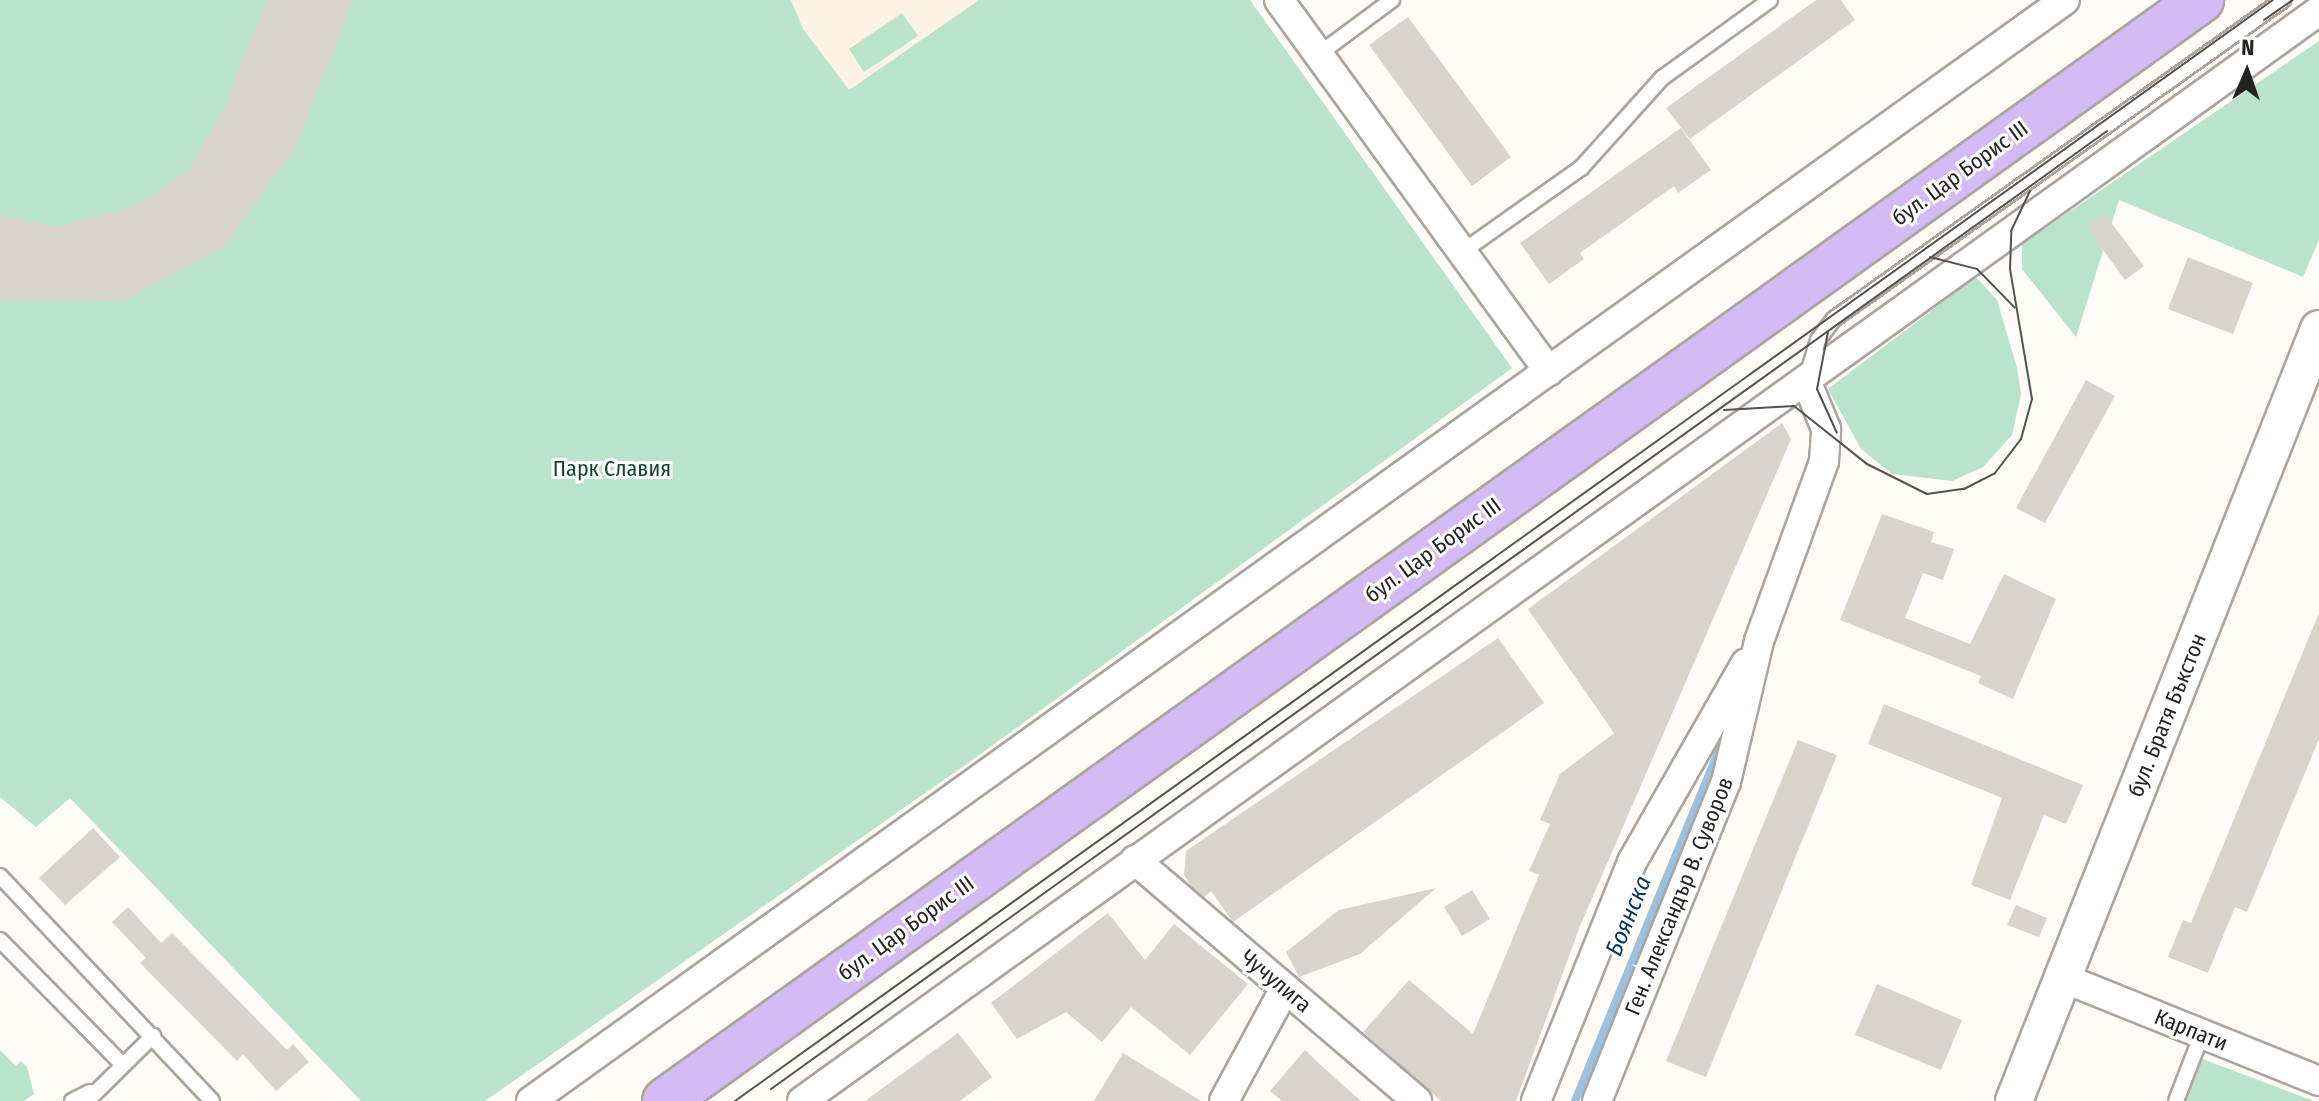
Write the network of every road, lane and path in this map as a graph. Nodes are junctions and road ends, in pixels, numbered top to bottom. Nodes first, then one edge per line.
1 (1279, 0) edge
2 (1392, 0) edge
3 (1770, 0) edge
4 (2065, 0) edge
5 (2201, 0) edge
6 (2283, 0) edge
7 (2319, 11) edge
8 (1319, 54) junction
9 (1462, 252) junction
10 (2319, 329) edge
11 (1549, 371) junction
12 (1806, 380) junction
13 (1759, 641) junction
14 (1135, 860) junction
15 (0, 876) edge
16 (0, 940) edge
17 (2063, 978) junction
18 (1285, 988) junction
19 (2202, 1034) junction
20 (153, 1036) junction
21 (120, 1062) junction
22 (2319, 1081) edge
23 (89, 1096) edge
24 (72, 1101) edge
25 (212, 1101) edge
26 (531, 1101) edge
27 (665, 1101) edge
28 (802, 1101) edge
29 (1224, 1101) edge
30 (1417, 1101) edge
31 (1536, 1101) edge
32 (1597, 1101) edge
33 (2014, 1101) edge
34 (2176, 1101) edge

1 - 8 street
2 - 8 lane
3 - 9 lane
4 - 11 street
5 - 27 main road, бул. Цар Борис III
6 - 12 lane
7 - 12 street
8 - 9 street
9 - 11 street
10 - 17 street, бул. Братя Бъкстон
11 - 26 street
12 - 13 street, Ген. Александър В. Суворов
12 - 14 street
13 - 31 street, Ген. Александър В. Суворов
13 - 32 street, Ген. Александър В. Суворов
14 - 18 street, Чучулига
14 - 28 street
15 - 20 lane
16 - 21 lane
17 - 19 street, Карпати
17 - 33 street, бул. Братя Бъкстон
18 - 29 street
18 - 30 street, Чучулига
19 - 22 street, Карпати
19 - 34 lane
20 - 21 lane
20 - 25 lane
21 - 23 lane
23 - 24 lane

